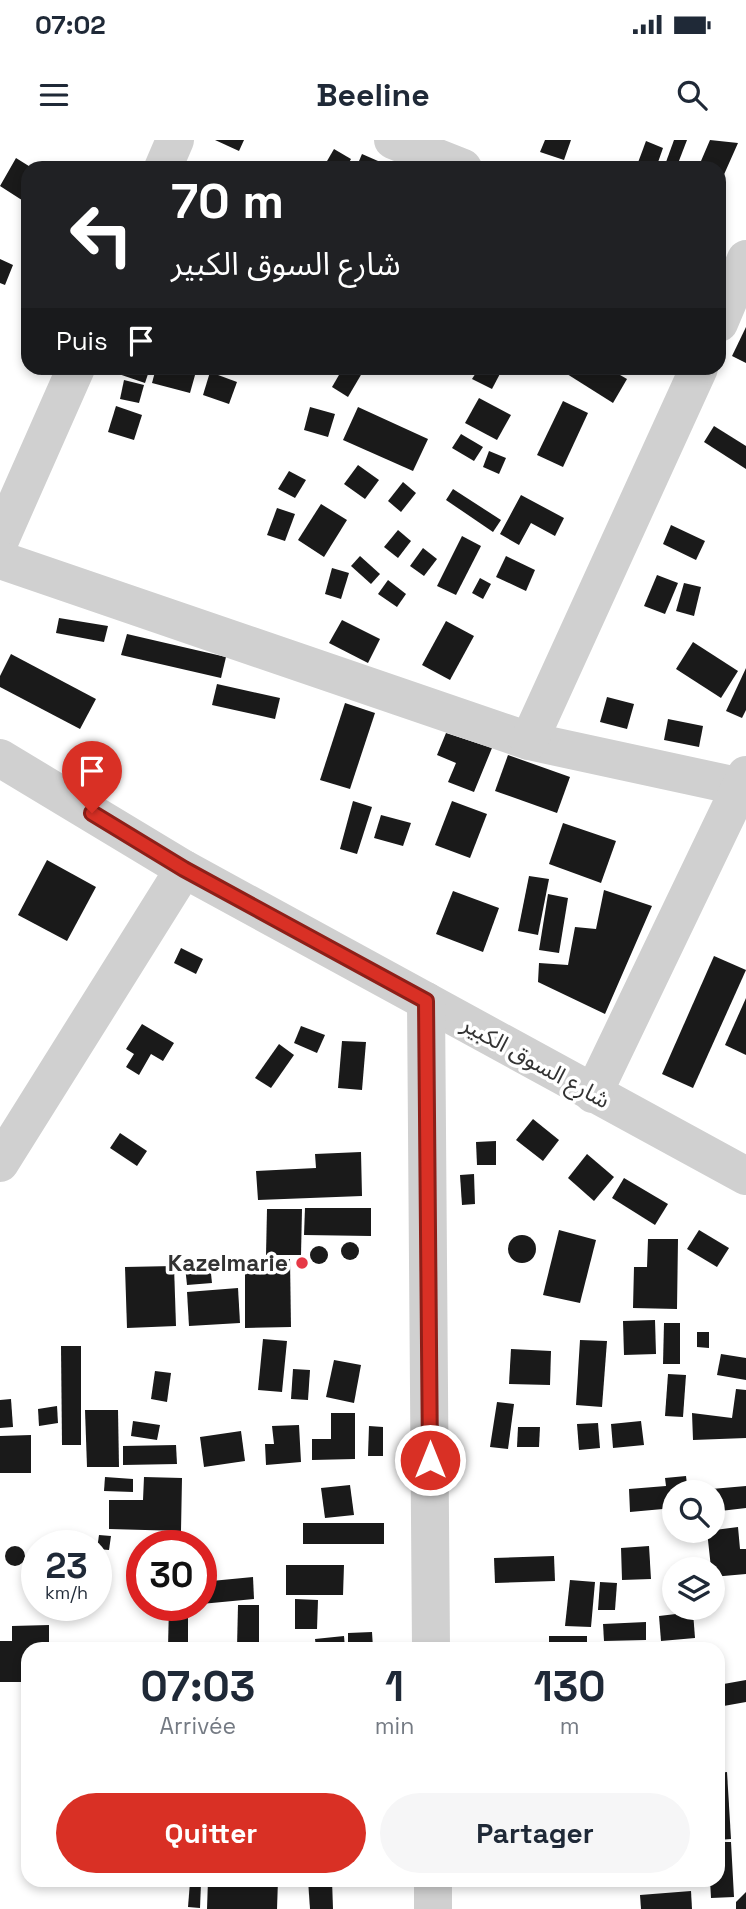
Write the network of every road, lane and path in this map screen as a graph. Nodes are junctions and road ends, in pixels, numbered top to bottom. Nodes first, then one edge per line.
1 (175, 140) edge
2 (393, 140) edge
3 (166, 161) edge
4 (446, 161) edge
5 (738, 273) edge
6 (726, 305) edge
7 (73, 375) edge
8 (696, 375) edge
9 (0, 540) edge
10 (0, 561) edge
11 (529, 741) junction
12 (0, 758) edge
13 (744, 783) edge
14 (184, 869) junction
15 (426, 1001) junction
16 (593, 1094) junction
17 (0, 1163) edge
18 (746, 1176) edge
19 (431, 1642) edge
20 (433, 1887) edge
21 (433, 1909) edge

1 - 3 street
2 - 4 street
5 - 6 street
7 - 9 street
8 - 11 street
10 - 11 street
11 - 13 street
12 - 14 street, شارع السوق الكبير
13 - 16 street
14 - 15 street, شارع السوق الكبير
14 - 17 street
15 - 16 street, شارع السوق الكبير
15 - 19 street
16 - 18 street, شارع السوق الكبير
20 - 21 street

